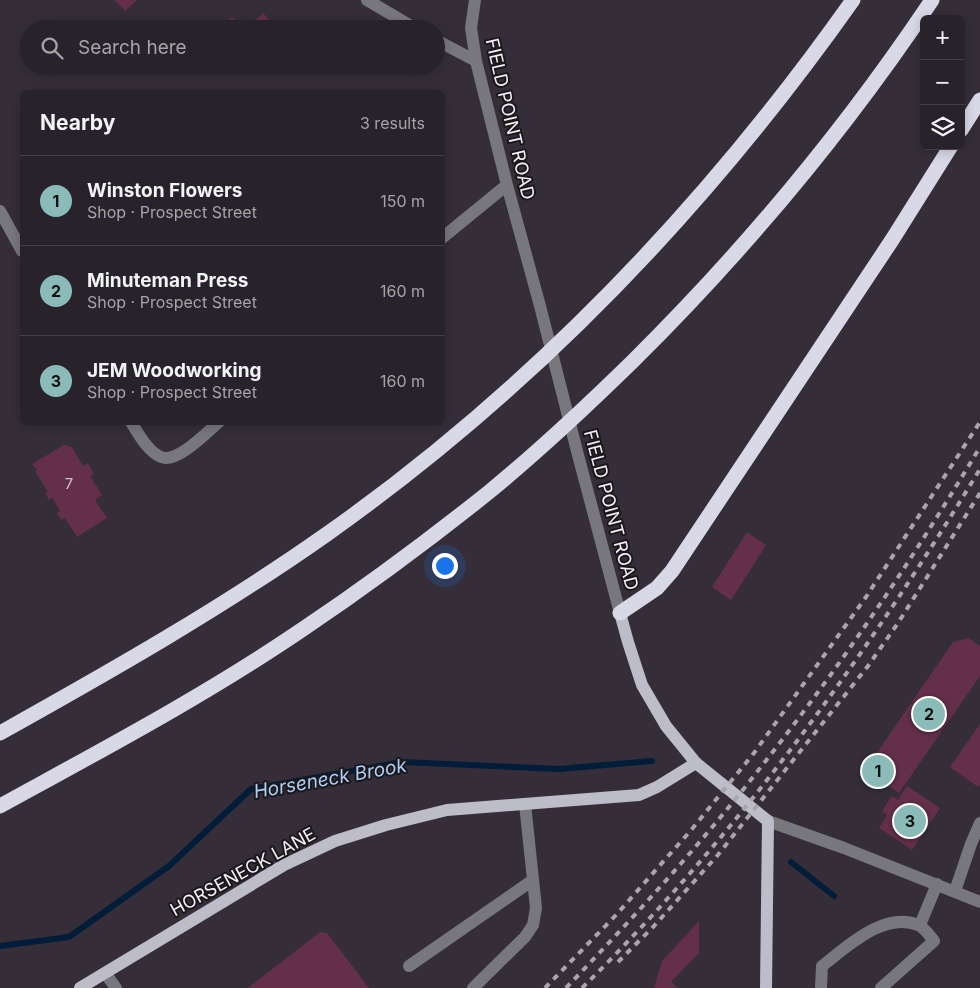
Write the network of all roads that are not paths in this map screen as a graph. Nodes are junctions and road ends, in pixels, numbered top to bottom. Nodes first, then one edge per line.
1 (367, 0) edge
2 (475, 0) edge
3 (853, 0) edge
4 (932, 0) edge
5 (401, 20) edge
6 (445, 45) edge
7 (476, 61) junction
8 (980, 100) edge
9 (965, 124) edge
10 (948, 150) edge
11 (507, 185) junction
12 (0, 211) edge
13 (445, 236) edge
14 (20, 247) edge
15 (133, 425) edge
16 (215, 425) edge
17 (620, 613) junction
18 (0, 733) edge
19 (696, 763) junction
20 (525, 804) junction
21 (0, 808) edge
22 (768, 822) junction
23 (980, 824) edge
24 (533, 880) junction
25 (937, 884) junction
26 (955, 891) junction
27 (980, 902) edge
28 (920, 925) junction
29 (409, 966) dead end
30 (105, 973) junction
31 (80, 988) edge
32 (116, 988) edge
33 (473, 988) edge
34 (766, 988) edge
35 (821, 988) edge
36 (881, 988) edge

1 - 5 street
2 - 7 street, FIELD POINT ROAD
3 - 18 highway
4 - 21 highway
6 - 7 street
7 - 11 street, FIELD POINT ROAD
8 - 9 highway
10 - 17 highway
11 - 13 street
11 - 17 street, FIELD POINT ROAD
12 - 14 street
15 - 16 street
17 - 19 main road, FIELD POINT ROAD
19 - 20 main road, HORSENECK LANE
19 - 22 main road, FIELD POINT ROAD
20 - 24 street
20 - 30 main road, HORSENECK LANE
22 - 25 street
22 - 34 main road
23 - 26 street
24 - 29 street
24 - 33 street
25 - 26 street
25 - 28 street
26 - 27 street
28 - 35 street
28 - 36 street
30 - 31 main road, HORSENECK LANE
30 - 32 street

